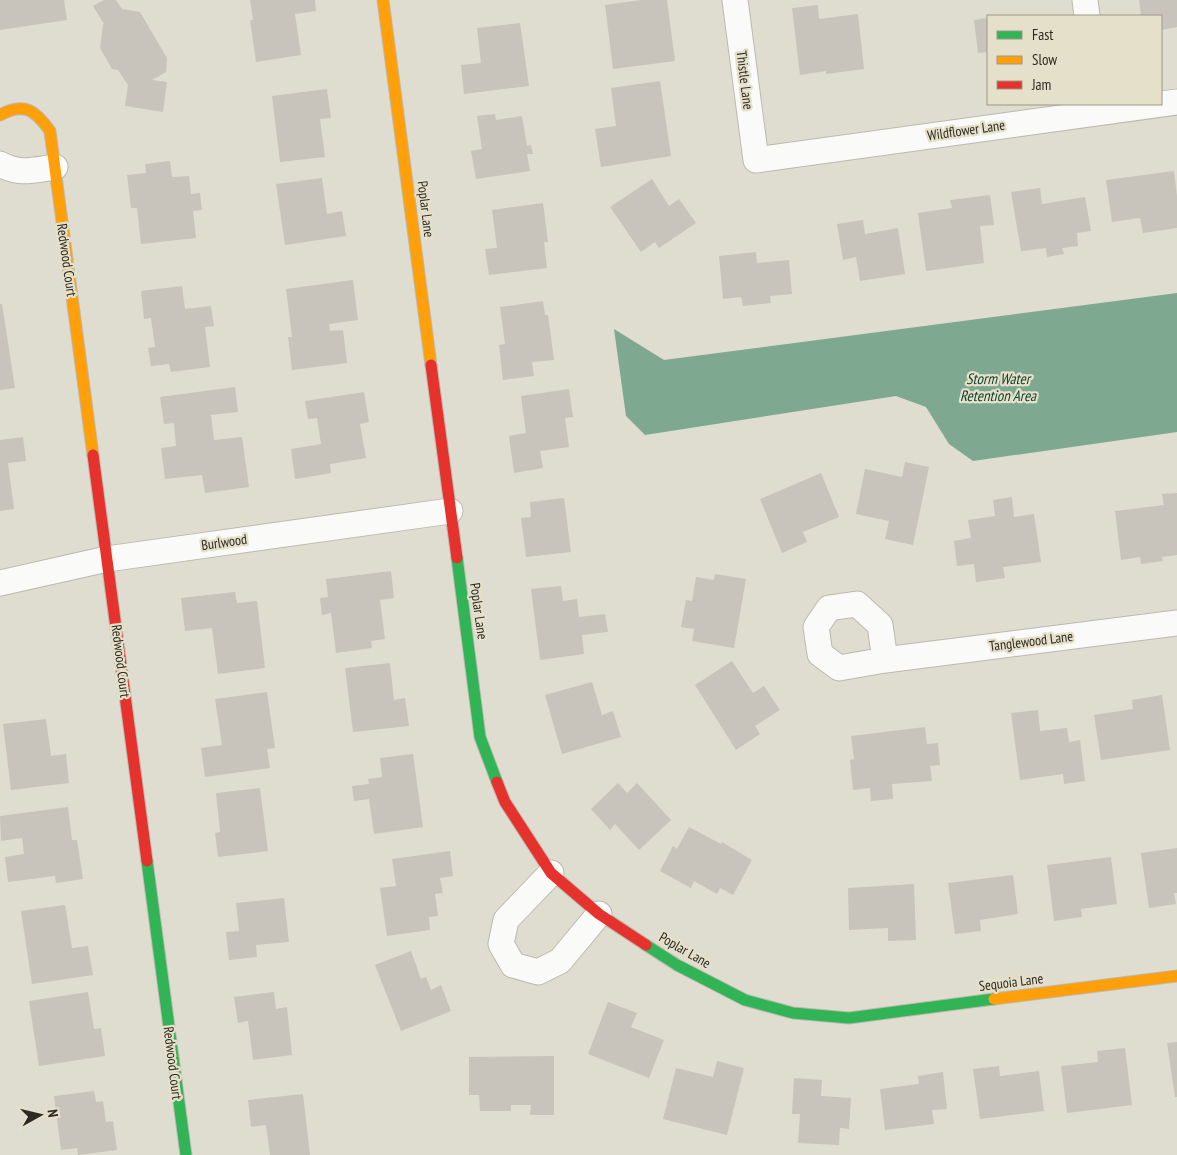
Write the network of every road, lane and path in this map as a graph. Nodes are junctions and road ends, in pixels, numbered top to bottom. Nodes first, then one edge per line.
1 (383, 0) edge
2 (735, 0) edge
3 (1084, 0) edge
4 (1087, 15) edge
5 (1177, 102) edge
6 (1162, 103) edge
7 (1138, 105) edge
8 (1099, 108) edge
9 (0, 115) edge
10 (756, 160) joint
11 (0, 164) edge
12 (55, 167) junction
13 (450, 511) junction
14 (107, 559) junction
15 (0, 583) edge
16 (1177, 623) edge
17 (886, 660) dead end
18 (551, 873) junction
19 (599, 914) junction
20 (1177, 976) edge
21 (849, 1018) joint
22 (186, 1155) edge

1 - 13 street, Poplar Lane
2 - 10 street, Thistle Lane
3 - 4 street
5 - 6 street, Wildflower Lane
7 - 8 street, Wildflower Lane
8 - 10 street, Wildflower Lane
9 - 12 street, Redwood Court
11 - 12 street
12 - 14 street, Redwood Court
13 - 14 street, Burlwood
13 - 18 street, Poplar Lane
14 - 15 street, Burlwood
14 - 22 street, Redwood Court
16 - 17 street, Tanglewood Lane
18 - 19 street, Poplar Lane
18 - 19 street
19 - 21 street, Poplar Lane
20 - 21 street, Sequoia Lane

